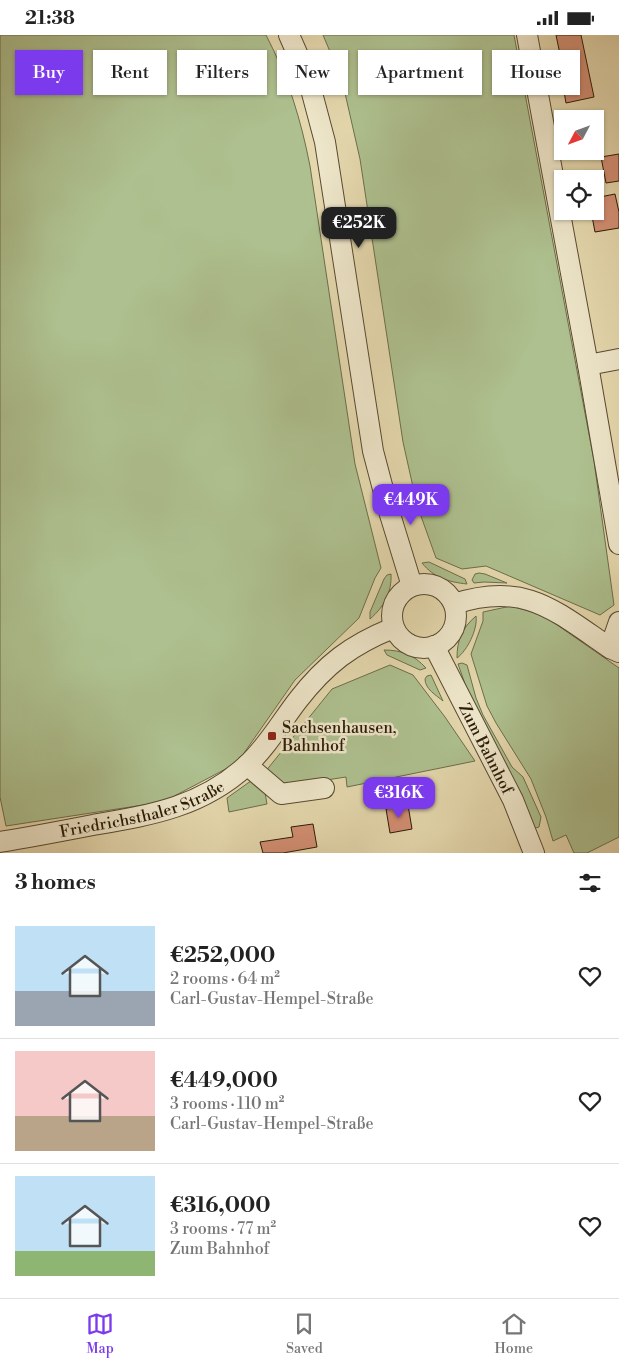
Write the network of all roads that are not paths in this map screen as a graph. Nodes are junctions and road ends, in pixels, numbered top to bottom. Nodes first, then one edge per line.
1 (289, 35) edge
2 (527, 35) edge
3 (619, 359) edge
4 (588, 365) junction
5 (619, 544) edge
6 (412, 586) junction
7 (454, 604) junction
8 (619, 623) edge
9 (393, 628) junction
10 (434, 647) junction
11 (615, 650) edge
12 (247, 765) junction
13 (324, 788) dead end
14 (0, 842) edge
15 (534, 853) edge

1 - 6 street
2 - 4 street
3 - 4 street
4 - 5 street
6 - 7 street
6 - 9 street
7 - 10 street
7 - 11 street
8 - 11 street
9 - 10 street
9 - 12 street, Friedrichsthaler Straße
10 - 15 street, Zum Bahnhof
12 - 13 street
12 - 14 street, Friedrichsthaler Straße

